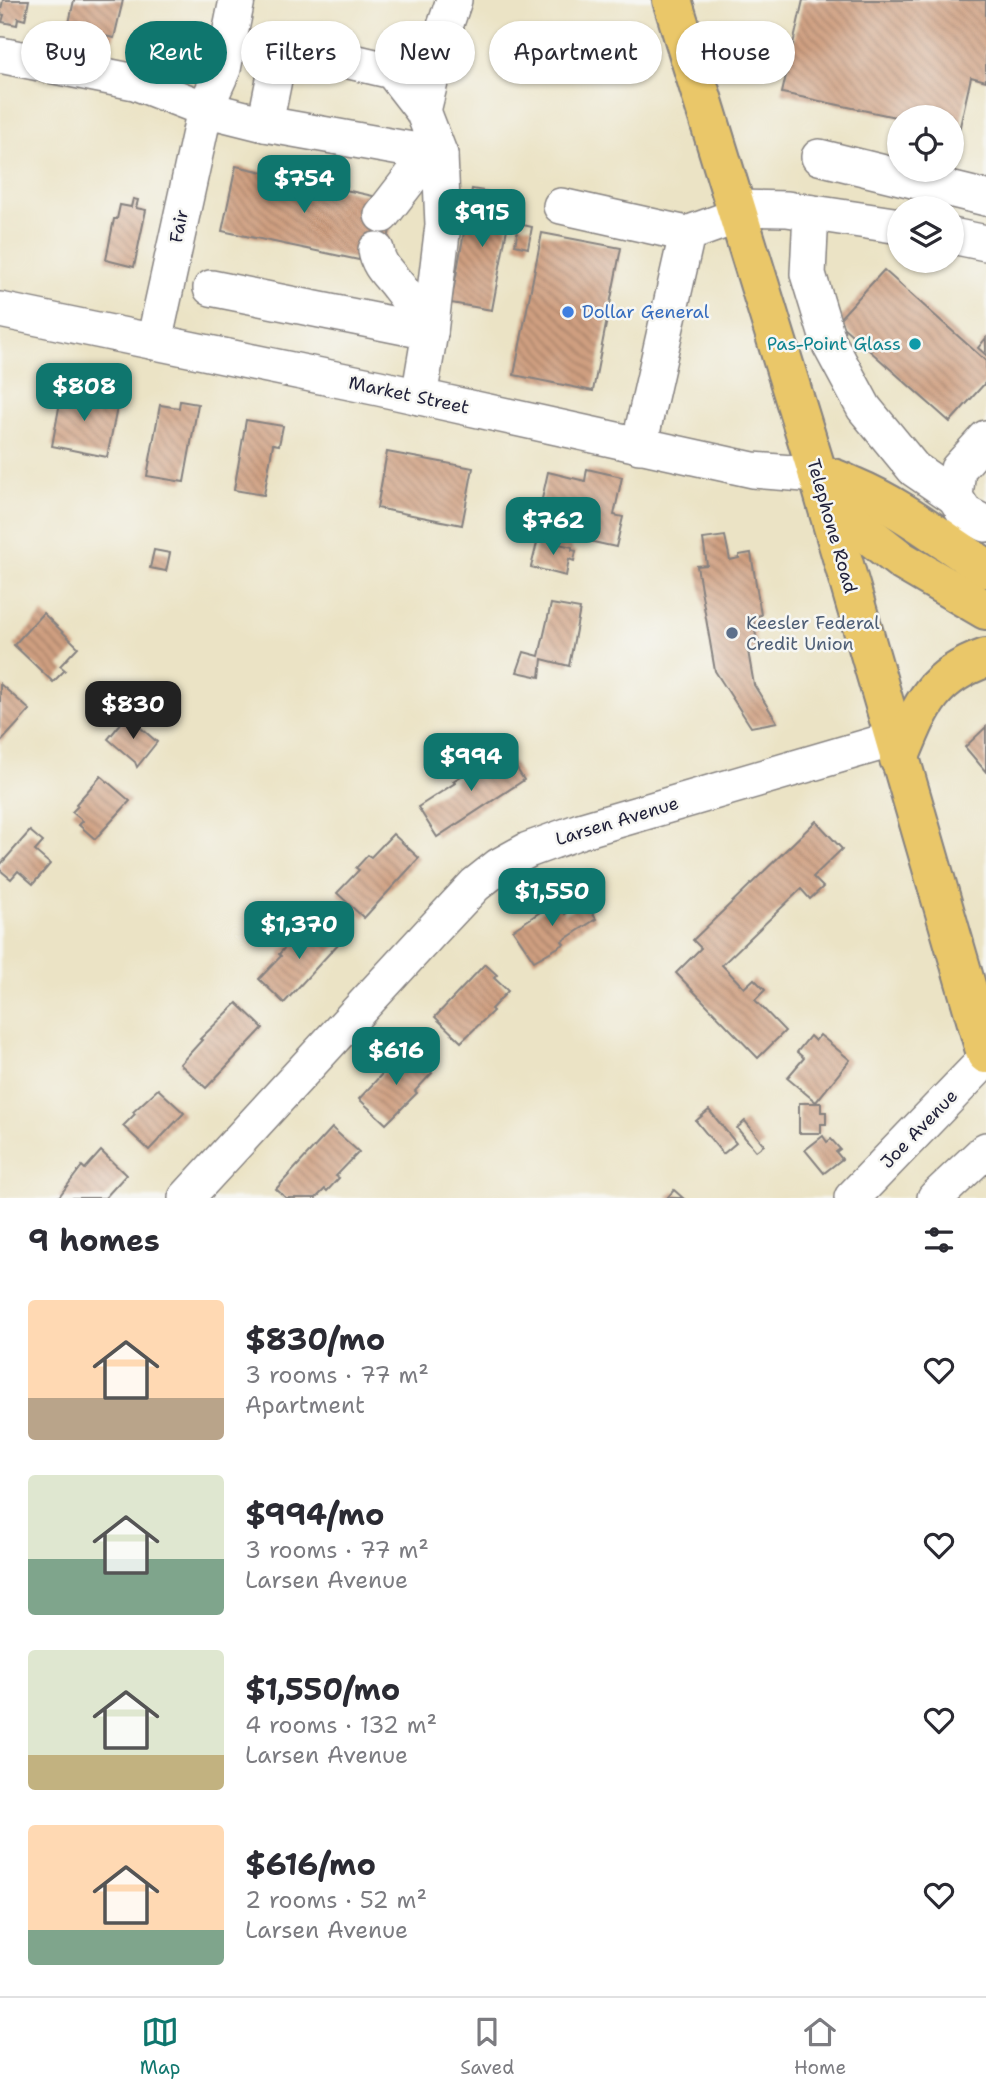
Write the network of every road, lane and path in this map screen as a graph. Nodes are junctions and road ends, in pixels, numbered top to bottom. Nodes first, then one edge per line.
1 (237, 0) edge
2 (454, 0) edge
3 (672, 0) edge
4 (0, 55) edge
5 (205, 109) junction
6 (422, 111) junction
7 (265, 124) junction
8 (440, 155) junction
9 (819, 157) dead end
10 (986, 198) edge
11 (561, 206) dead end
12 (736, 212) junction
13 (811, 213) junction
14 (382, 215) dead end
15 (887, 224) edge
16 (687, 234) junction
17 (964, 238) edge
18 (986, 243) edge
19 (376, 250) dead end
20 (211, 288) dead end
21 (0, 310) edge
22 (430, 332) junction
23 (154, 342) junction
24 (419, 397) junction
25 (986, 438) edge
26 (639, 446) junction
27 (818, 475) junction
28 (955, 497) junction
29 (986, 524) edge
30 (986, 568) edge
31 (986, 611) edge
32 (986, 659) edge
33 (897, 749) junction
34 (986, 1057) edge
35 (986, 1150) edge
36 (186, 1198) edge
37 (852, 1198) edge
38 (935, 1198) edge

1 - 5 street, Fair
2 - 6 street
3 - 12 main road, Telephone Road
4 - 5 street
5 - 7 street
5 - 23 street, Fair
6 - 7 street
6 - 8 street
7 - 8 street
8 - 14 street
8 - 22 street
9 - 10 street
11 - 16 street
12 - 13 street
12 - 16 street
12 - 27 main road, Telephone Road
13 - 15 street
13 - 28 street
16 - 26 street
17 - 18 street
19 - 22 street
20 - 22 street
21 - 23 street, Market Street
22 - 24 street
23 - 24 street, Market Street
24 - 26 street, Market Street
25 - 28 street
26 - 27 street, Market Street
27 - 30 main road, Market Street
27 - 31 main road
27 - 33 main road, Telephone Road
28 - 29 street
32 - 33 main road
33 - 34 main road, Telephone Road
33 - 36 street, Larsen Avenue
34 - 37 street, Joe Avenue
35 - 38 street

